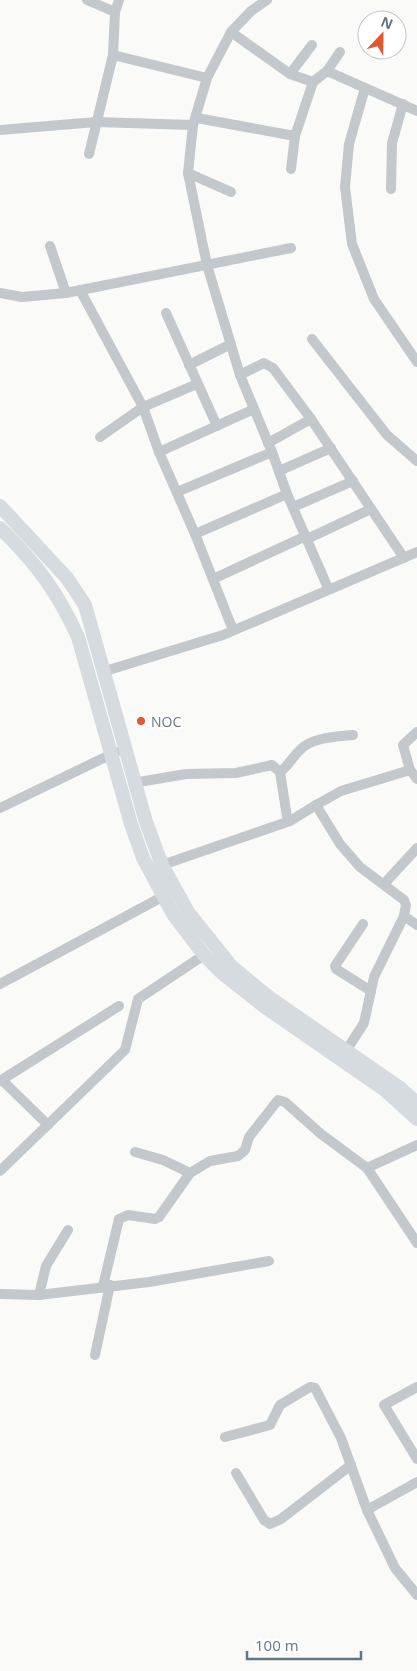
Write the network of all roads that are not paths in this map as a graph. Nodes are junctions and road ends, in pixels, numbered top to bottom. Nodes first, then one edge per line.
1 (88, 0) edge
2 (119, 0) edge
3 (267, 0) edge
4 (115, 12) junction
5 (232, 32) junction
6 (312, 45) dead end
7 (340, 52) dead end
8 (113, 55) junction
9 (327, 71) junction
10 (290, 74) junction
11 (206, 78) junction
12 (313, 82) junction
13 (365, 88) junction
14 (403, 104) junction
15 (417, 111) edge
16 (195, 121) junction
17 (96, 122) junction
18 (0, 130) edge
19 (296, 136) junction
20 (89, 154) dead end
21 (291, 169) dead end
22 (188, 174) junction
23 (390, 189) dead end
24 (231, 192) dead end
25 (50, 246) dead end
26 (291, 248) dead end
27 (207, 265) junction
28 (80, 290) junction
29 (0, 293) edge
30 (66, 294) junction
31 (166, 314) dead end
32 (312, 339) dead end
33 (231, 344) junction
34 (417, 362) edge
35 (189, 366) junction
36 (240, 375) junction
37 (197, 384) junction
38 (143, 407) junction
39 (254, 409) junction
40 (311, 419) junction
41 (217, 426) junction
42 (100, 438) dead end
43 (270, 447) junction
44 (331, 448) junction
45 (159, 452) junction
46 (417, 461) edge
47 (279, 471) junction
48 (353, 481) junction
49 (177, 492) junction
50 (287, 494) junction
51 (0, 506) edge
52 (293, 508) junction
53 (371, 510) junction
54 (0, 528) edge
55 (195, 534) junction
56 (306, 538) junction
57 (417, 552) edge
58 (404, 558) junction
59 (213, 579) junction
60 (328, 588) junction
61 (233, 630) junction
62 (102, 672) junction
63 (417, 732) edge
64 (353, 736) dead end
65 (125, 747) junction
66 (111, 754) junction
67 (410, 770) junction
68 (280, 772) junction
69 (417, 779) edge
70 (133, 783) junction
71 (316, 805) junction
72 (0, 808) edge
73 (290, 821) junction
74 (417, 848) edge
75 (162, 865) junction
76 (384, 884) junction
77 (162, 897) junction
78 (404, 916) junction
79 (363, 924) dead end
80 (417, 925) edge
81 (204, 955) junction
82 (0, 984) edge
83 (371, 991) junction
84 (267, 1003) junction
85 (119, 1006) dead end
86 (346, 1051) junction
87 (1, 1081) edge
88 (417, 1103) edge
89 (417, 1119) edge
90 (48, 1125) junction
91 (417, 1145) edge
92 (134, 1152) dead end
93 (0, 1155) edge
94 (11, 1159) junction
95 (367, 1168) junction
96 (0, 1171) edge
97 (190, 1173) junction
98 (68, 1230) dead end
99 (417, 1243) edge
100 (269, 1261) dead end
101 (106, 1286) junction
102 (0, 1294) edge
103 (39, 1295) junction
104 (95, 1355) dead end
105 (417, 1387) edge
106 (225, 1437) dead end
107 (417, 1459) edge
108 (350, 1465) junction
109 (236, 1473) dead end
110 (416, 1484) edge
111 (368, 1510) junction
112 (417, 1595) edge

1 - 4 street
2 - 4 street
3 - 5 street
4 - 8 street
5 - 10 street
5 - 11 street
6 - 10 street
7 - 9 street
8 - 11 street
8 - 17 street
9 - 12 street
9 - 13 street
10 - 12 street
11 - 16 street
12 - 19 street
13 - 14 street
13 - 34 street
14 - 15 street
14 - 23 street
16 - 17 street
16 - 19 street
16 - 22 street
17 - 18 street
17 - 20 street
19 - 21 street
22 - 24 street
22 - 27 street
25 - 30 street
26 - 27 street
27 - 28 street
27 - 33 street
28 - 30 street
28 - 38 street
29 - 30 street
31 - 35 street
32 - 46 street
33 - 35 street
33 - 36 street
35 - 37 street
36 - 39 street
36 - 40 street
37 - 38 street
37 - 41 street
38 - 42 street
38 - 45 street
39 - 41 street
39 - 43 street
40 - 43 street
40 - 44 street
41 - 45 street
43 - 47 street
43 - 49 street
44 - 47 street
44 - 48 street
45 - 49 street
47 - 50 street
48 - 52 street
48 - 53 street
49 - 55 street
50 - 52 street
50 - 55 street
51 - 62 highway
52 - 56 street
53 - 56 street
53 - 58 street
54 - 66 highway
55 - 59 street
56 - 59 street
56 - 60 street
57 - 58 street
58 - 60 street
59 - 61 street
60 - 61 street
61 - 62 street
62 - 65 highway
63 - 67 street
64 - 68 street
65 - 66 street
65 - 70 highway
66 - 72 street
66 - 77 highway
67 - 69 street
67 - 71 street
68 - 70 street
68 - 73 street
70 - 75 highway
71 - 73 street
71 - 76 street
73 - 75 street
74 - 76 street
75 - 84 highway
76 - 78 street
77 - 81 highway
77 - 82 street
78 - 80 street
78 - 83 street
79 - 83 street
81 - 84 highway
81 - 90 street
83 - 86 street
84 - 86 highway
84 - 89 highway
85 - 87 street
86 - 88 highway
87 - 90 street
90 - 94 street
91 - 95 street
92 - 97 street
93 - 94 street
94 - 96 street
95 - 97 street
95 - 99 street
97 - 101 street
98 - 103 street
100 - 101 street
101 - 103 street
101 - 104 street
102 - 103 street
105 - 107 street
106 - 108 street
108 - 109 street
108 - 111 street
110 - 111 street
111 - 112 street

